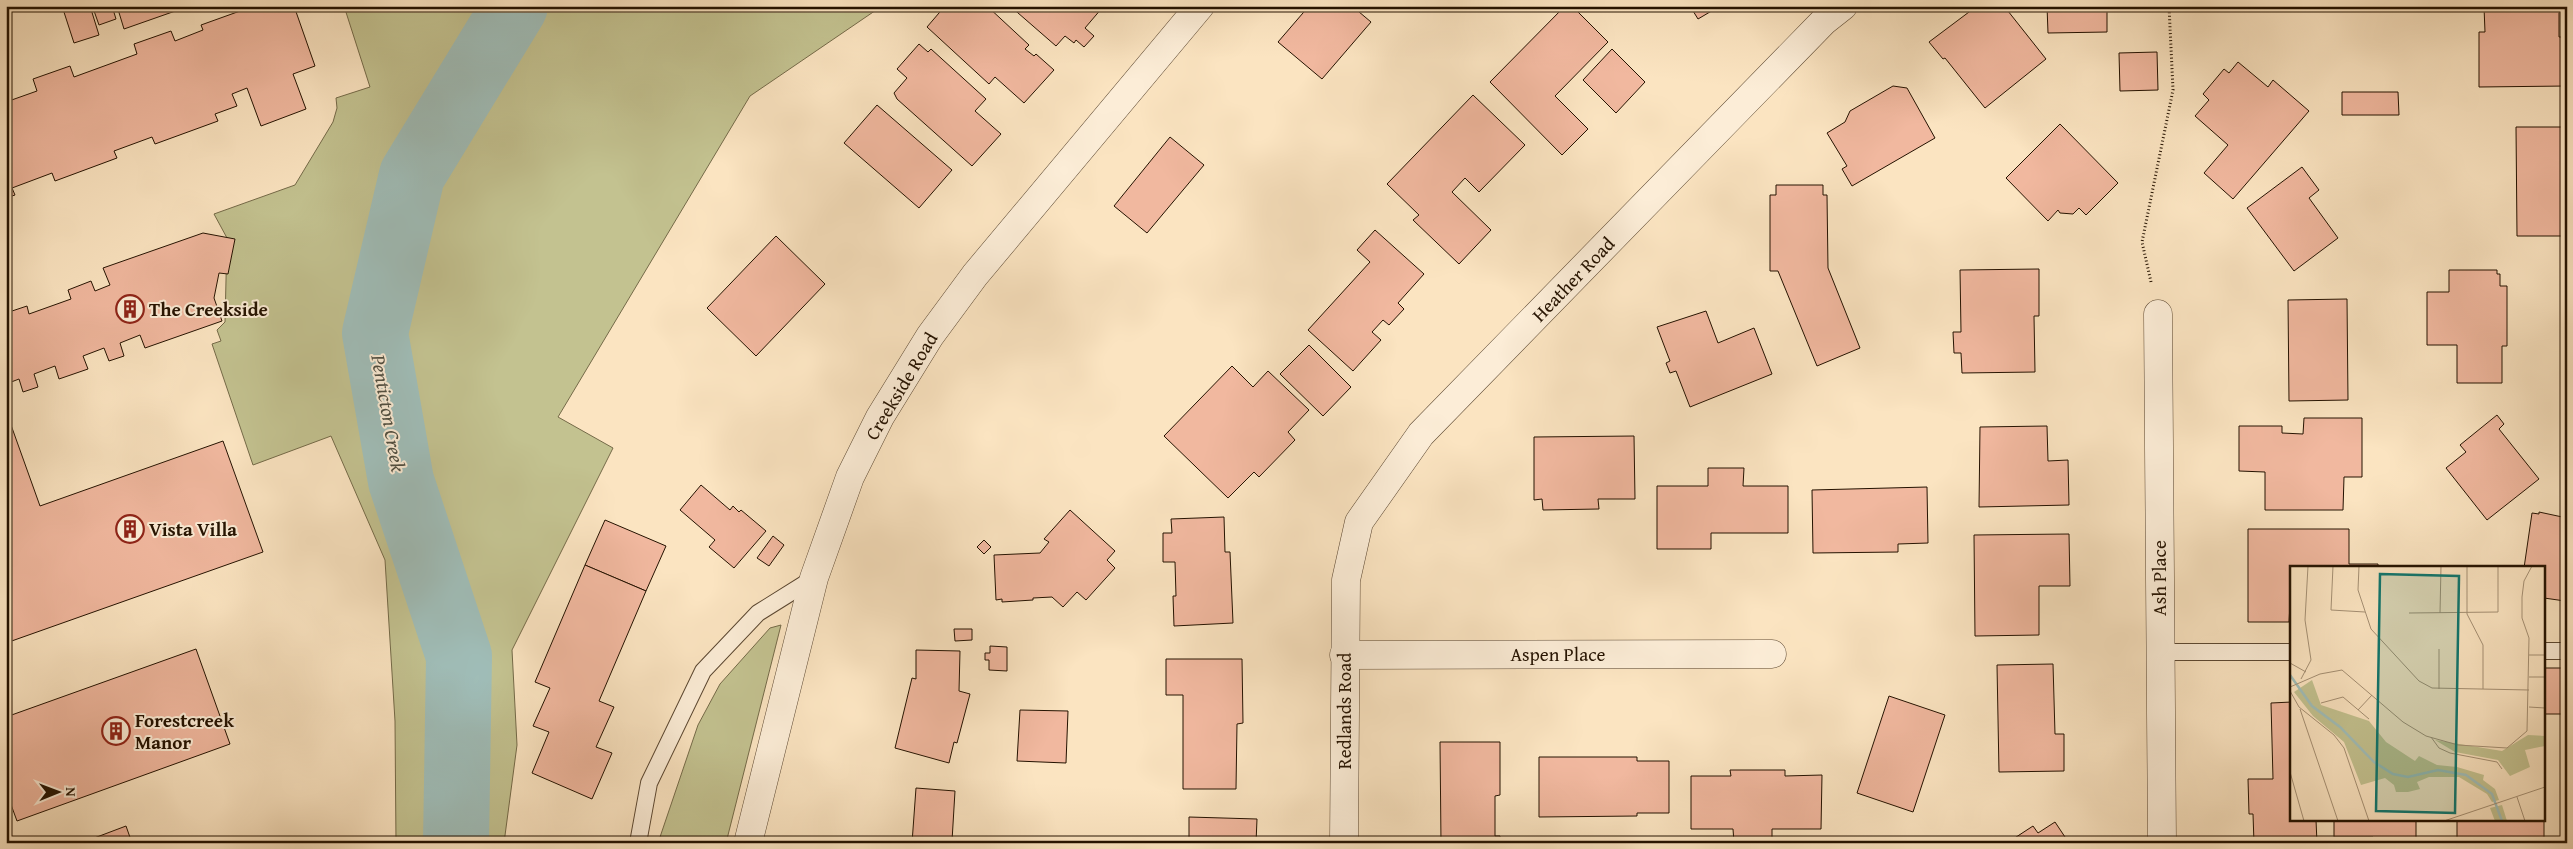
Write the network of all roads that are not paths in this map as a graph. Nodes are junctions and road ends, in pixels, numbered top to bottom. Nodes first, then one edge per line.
1 (1200, 6) edge
2 (1843, 6) edge
3 (2158, 314) road end
4 (814, 578) junction
5 (1346, 580) joint
6 (2546, 651) edge
7 (2567, 651) edge
8 (2159, 652) junction
9 (2290, 652) edge
10 (1772, 654) dead end
11 (1344, 655) junction
12 (638, 843) edge
13 (748, 843) edge
14 (1344, 843) edge
15 (2162, 843) edge

1 - 4 street, Creekside Road
2 - 5 street, Heather Road
3 - 8 street, Ash Place
4 - 12 lane
4 - 13 street, Creekside Road
5 - 11 street, Redlands Road
6 - 7 lane
8 - 9 lane
8 - 15 street, Ash Place
10 - 11 street, Aspen Place
11 - 14 street, Redlands Road

